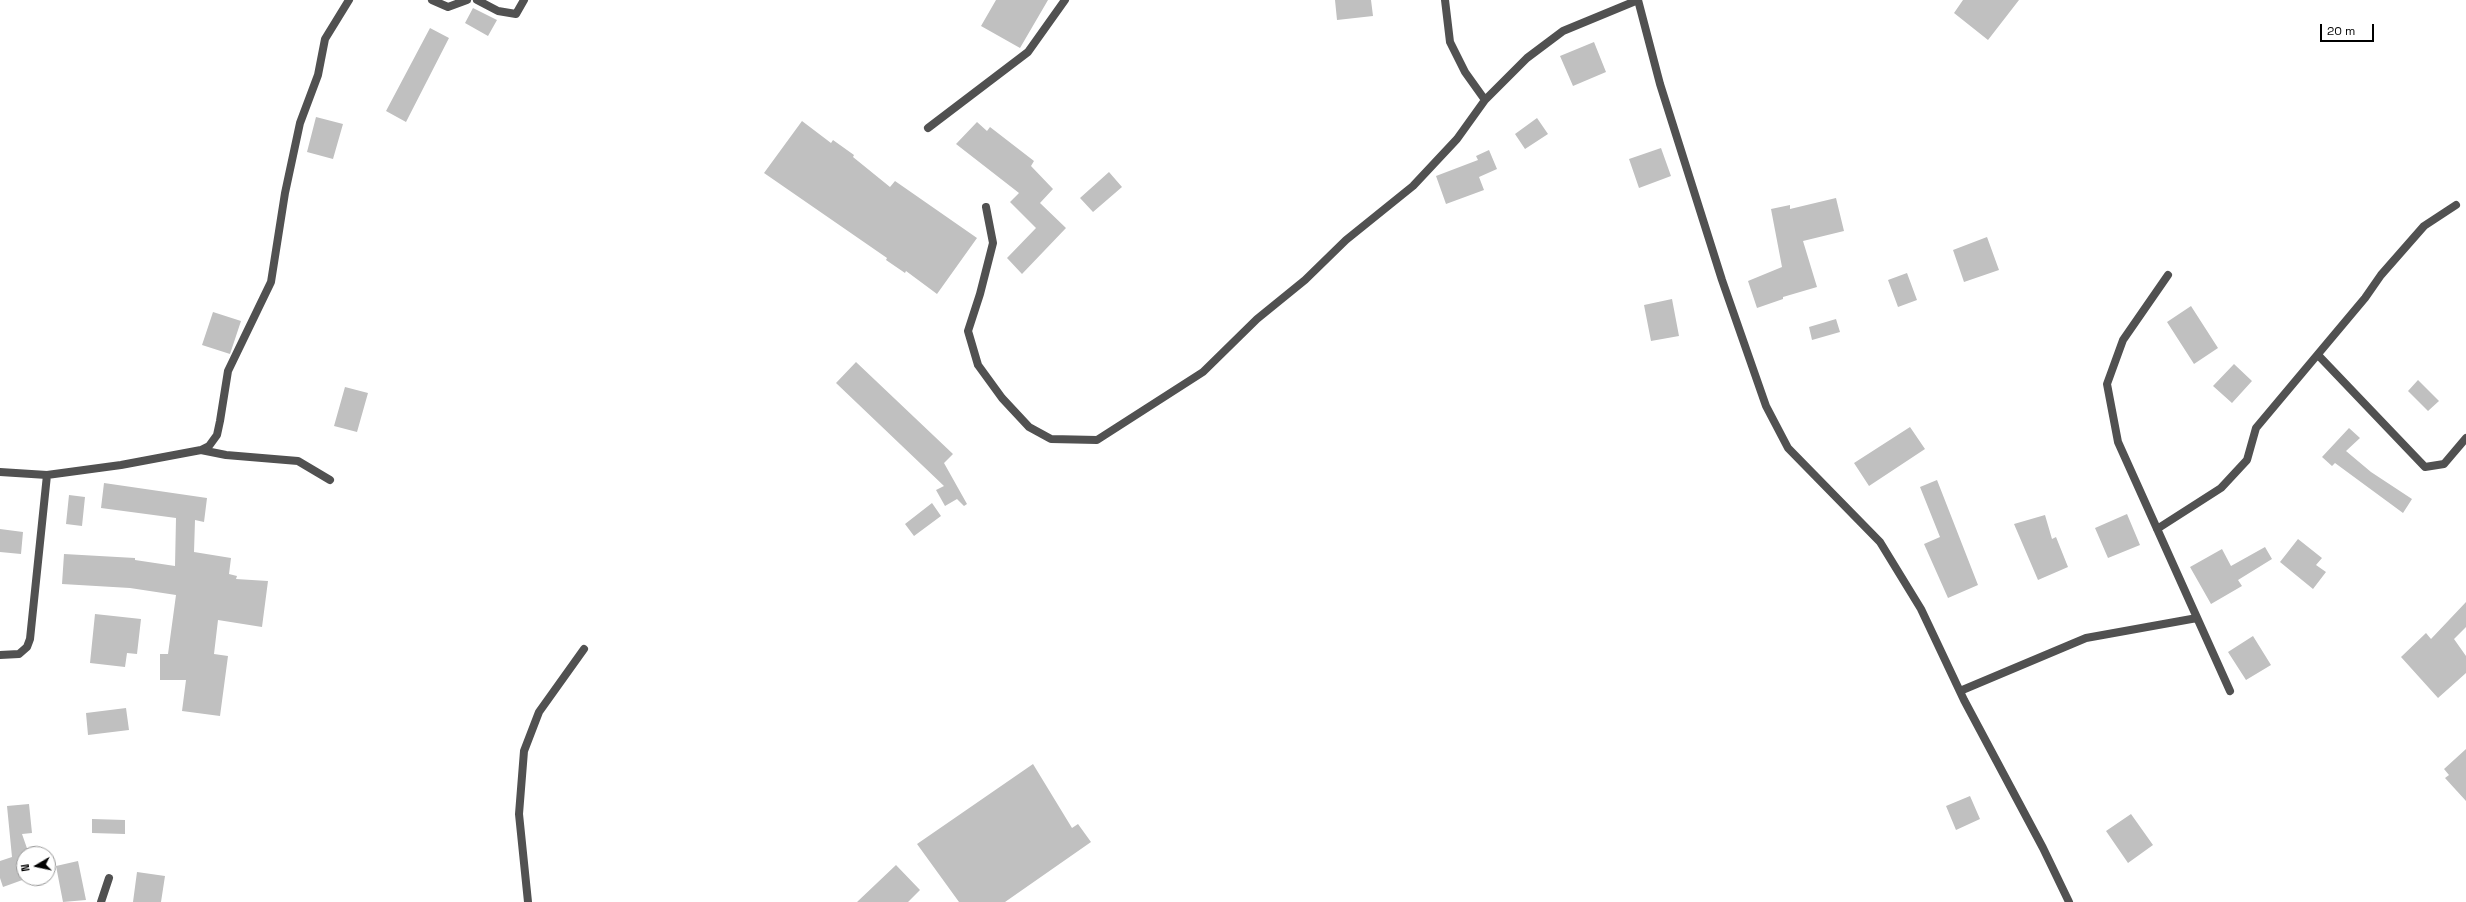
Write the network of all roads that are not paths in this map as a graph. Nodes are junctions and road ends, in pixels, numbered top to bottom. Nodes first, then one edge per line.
1 (349, 0) edge
2 (432, 0) edge
3 (467, 0) edge
4 (477, 0) edge
5 (524, 0) edge
6 (1065, 0) edge
7 (1445, 0) edge
8 (1638, 0) edge
9 (1485, 100) junction
10 (928, 128) dead end
11 (2456, 205) dead end
12 (986, 207) dead end
13 (2168, 275) dead end
14 (2318, 355) junction
15 (2466, 438) edge
16 (201, 450) junction
17 (0, 472) edge
18 (48, 475) junction
19 (330, 480) dead end
20 (2157, 529) junction
21 (2197, 618) junction
22 (584, 649) dead end
23 (0, 655) edge
24 (1960, 691) junction
25 (2230, 691) dead end
26 (109, 878) dead end
27 (101, 902) edge
28 (528, 902) edge
29 (2069, 902) edge

1 - 16 street
2 - 3 street
4 - 5 street
6 - 10 street
7 - 9 street
8 - 9 street
8 - 24 street
9 - 12 street
11 - 14 street
13 - 20 street
14 - 15 street
14 - 20 street
16 - 18 street
16 - 19 street
17 - 18 street
18 - 23 street
20 - 21 street
21 - 24 street
21 - 25 street
22 - 28 street
24 - 29 street
26 - 27 street

